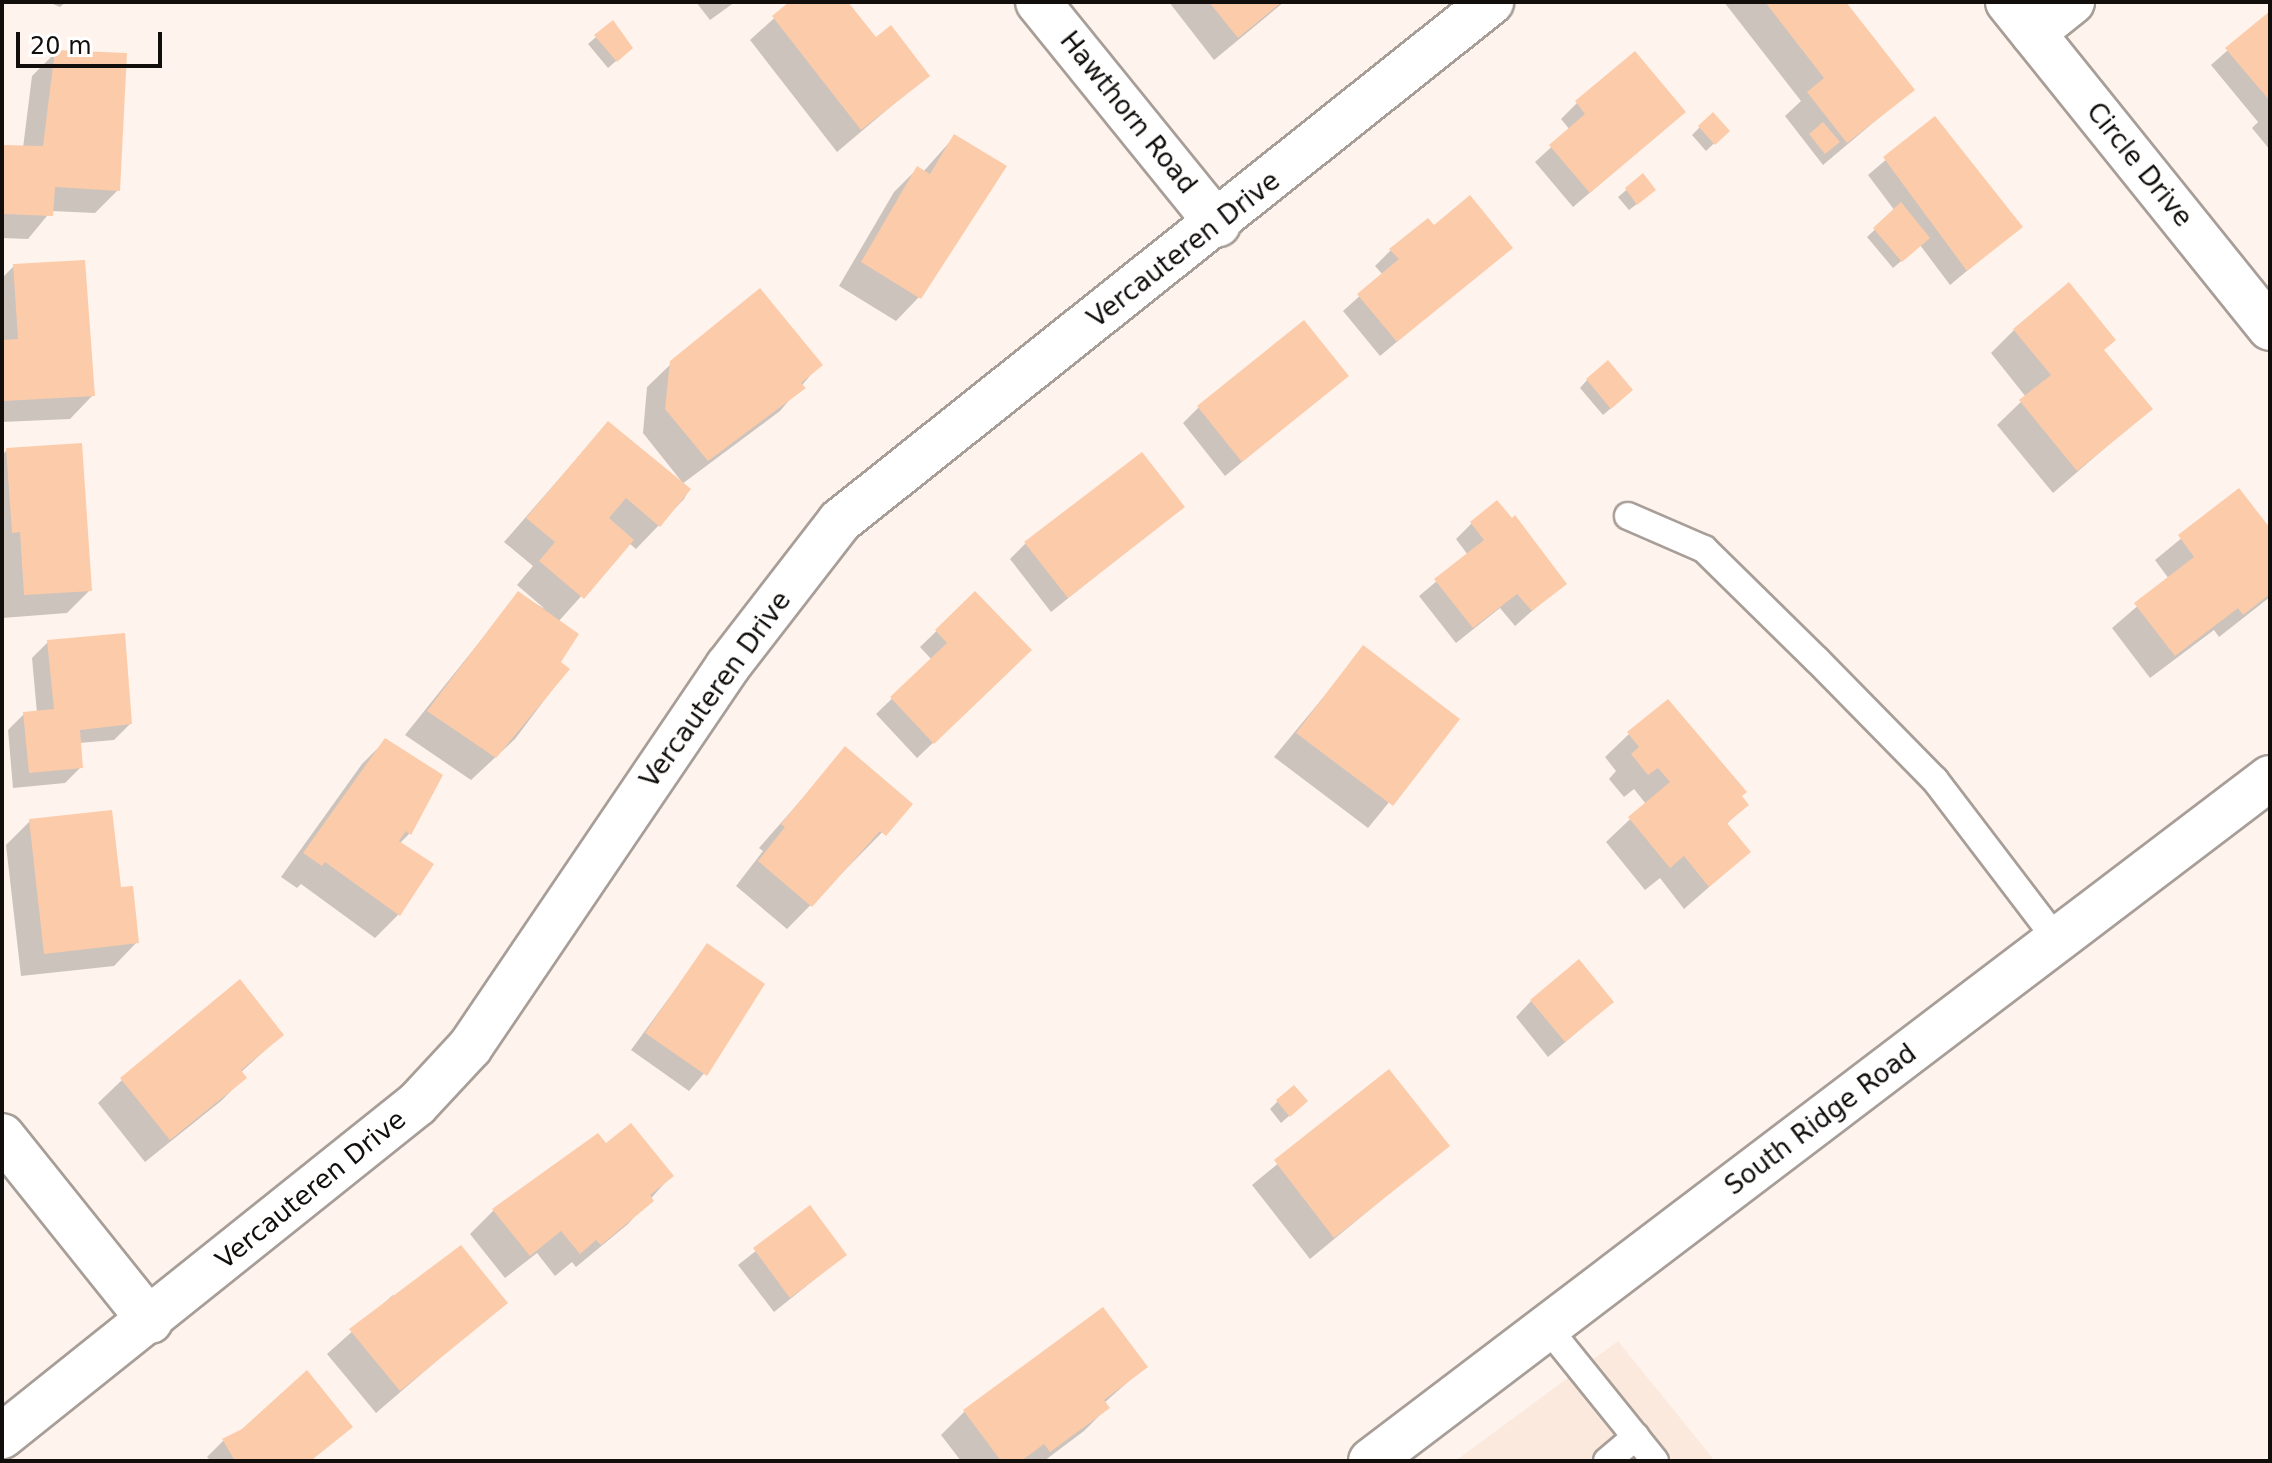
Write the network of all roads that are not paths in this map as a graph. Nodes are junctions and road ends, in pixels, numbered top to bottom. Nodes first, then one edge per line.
1 (1038, 2) edge
2 (1491, 2) edge
3 (2072, 2) edge
4 (2020, 18) edge
5 (1218, 224) junction
6 (2270, 328) edge
7 (1628, 516) dead end
8 (2270, 778) edge
9 (2057, 940) junction
10 (2, 1136) edge
11 (150, 1321) junction
12 (1547, 1327) junction
13 (2, 1436) edge
14 (1636, 1437) junction
15 (1371, 1461) edge
16 (1607, 1461) edge
17 (1655, 1461) edge

1 - 5 street, Hawthorn Road
2 - 5 street, Vercauteren Drive
3 - 4 street
4 - 6 street, Circle Drive
5 - 11 street, Vercauteren Drive
7 - 9 lane
8 - 9 street, South Ridge Road
9 - 12 street, South Ridge Road
10 - 11 street
11 - 13 street, Vercauteren Drive
12 - 14 lane
12 - 15 street, South Ridge Road
14 - 16 lane
14 - 17 lane

